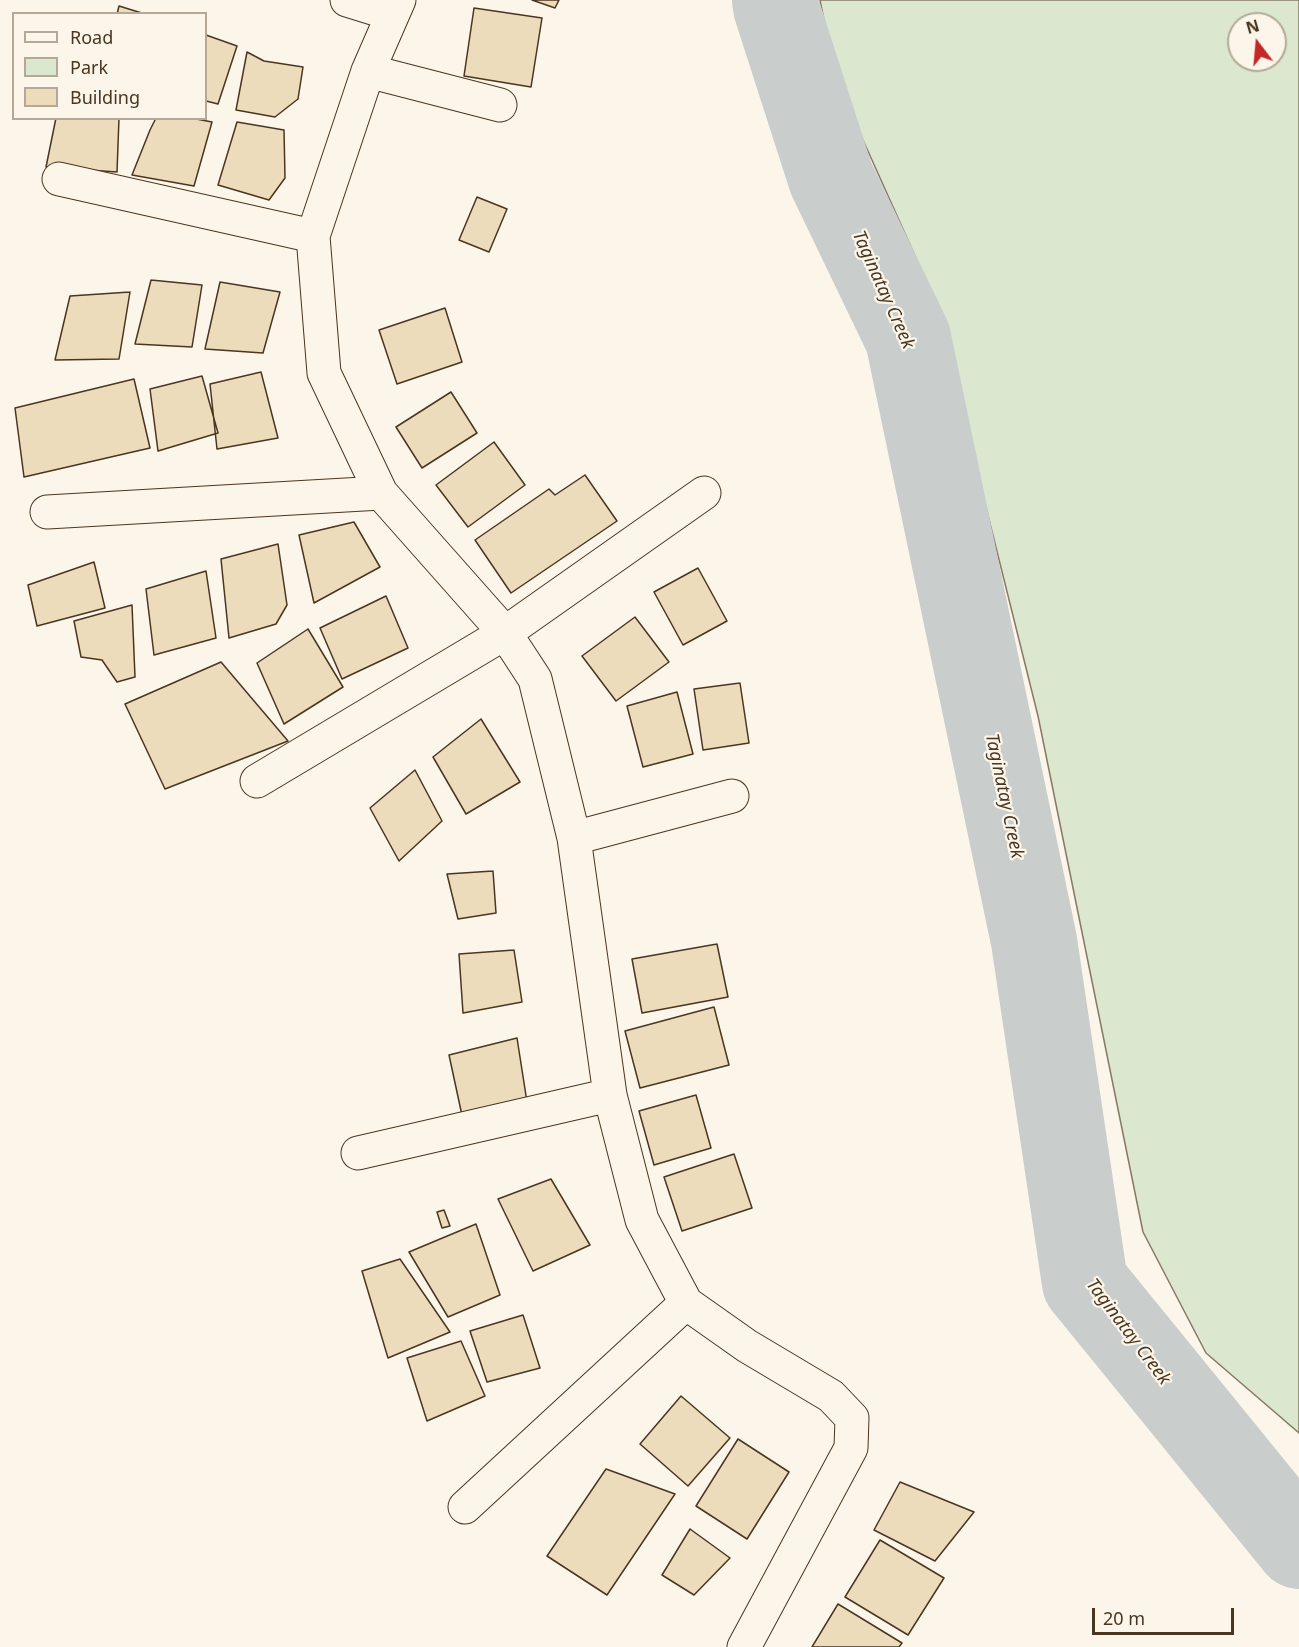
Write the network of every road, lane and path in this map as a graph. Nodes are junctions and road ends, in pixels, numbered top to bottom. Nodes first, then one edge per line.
1 (347, 0) edge
2 (396, 7) edge
3 (368, 71) junction
4 (500, 105) dead end
5 (59, 180) dead end
6 (314, 236) junction
7 (381, 493) junction
8 (704, 493) dead end
9 (47, 512) dead end
10 (505, 633) junction
11 (257, 781) dead end
12 (732, 796) dead end
13 (574, 838) junction
14 (610, 1095) junction
15 (358, 1153) dead end
16 (686, 1303) junction
17 (465, 1507) dead end
18 (744, 1647) edge

1 - 2 street
2 - 3 street
3 - 4 street
3 - 6 street
5 - 6 street
6 - 7 street
7 - 9 street
7 - 10 street
8 - 10 street
10 - 11 street
10 - 13 street
12 - 13 street
13 - 14 street
14 - 15 street
14 - 16 street
16 - 17 street
16 - 18 street

